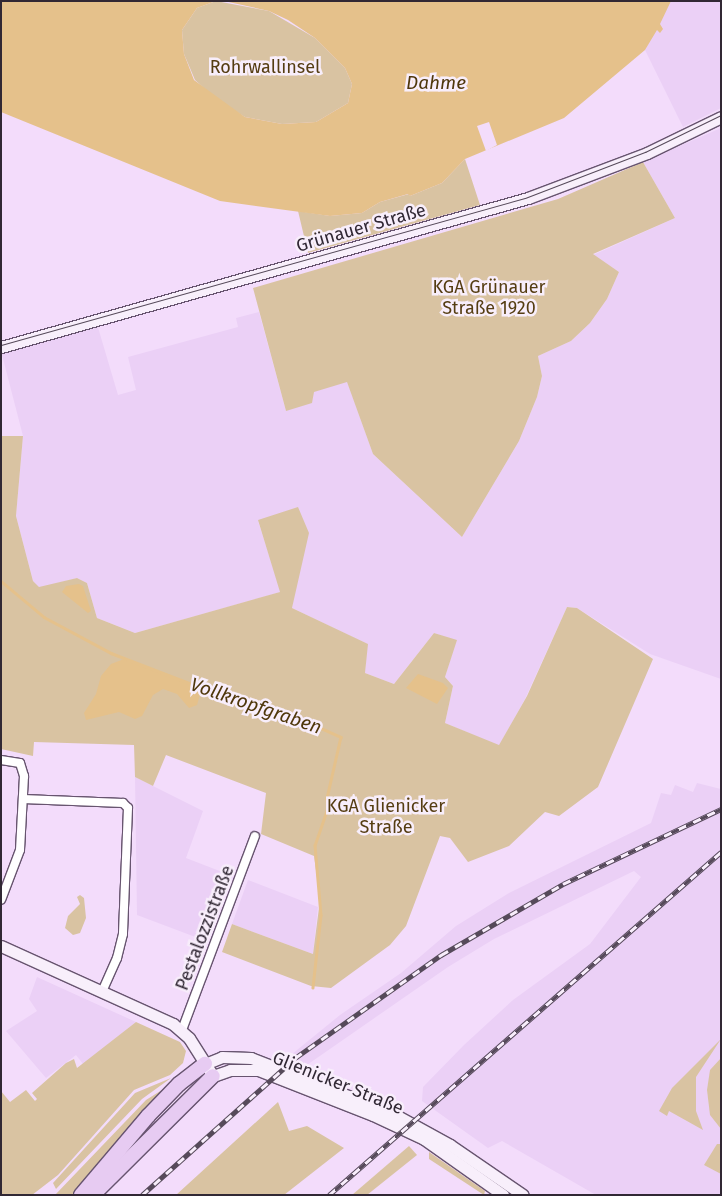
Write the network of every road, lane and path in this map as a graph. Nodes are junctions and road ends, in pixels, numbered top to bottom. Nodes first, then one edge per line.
1 (721, 117) edge
2 (1, 347) edge
3 (1, 760) edge
4 (23, 799) junction
5 (255, 836) dead end
6 (1, 900) edge
7 (1, 946) edge
8 (102, 992) junction
9 (182, 1030) junction
10 (209, 1070) junction
11 (498, 1193) edge
12 (81, 1195) edge
13 (93, 1195) edge
14 (524, 1195) edge

1 - 2 main road, Grünauer Straße
3 - 4 street
4 - 6 street
4 - 8 street
5 - 9 street, Pestalozzistraße
7 - 8 main road
8 - 9 main road
9 - 10 main road
10 - 11 main road, Glienicker Straße
10 - 12 highway
10 - 13 highway
10 - 14 main road, Glienicker Straße

